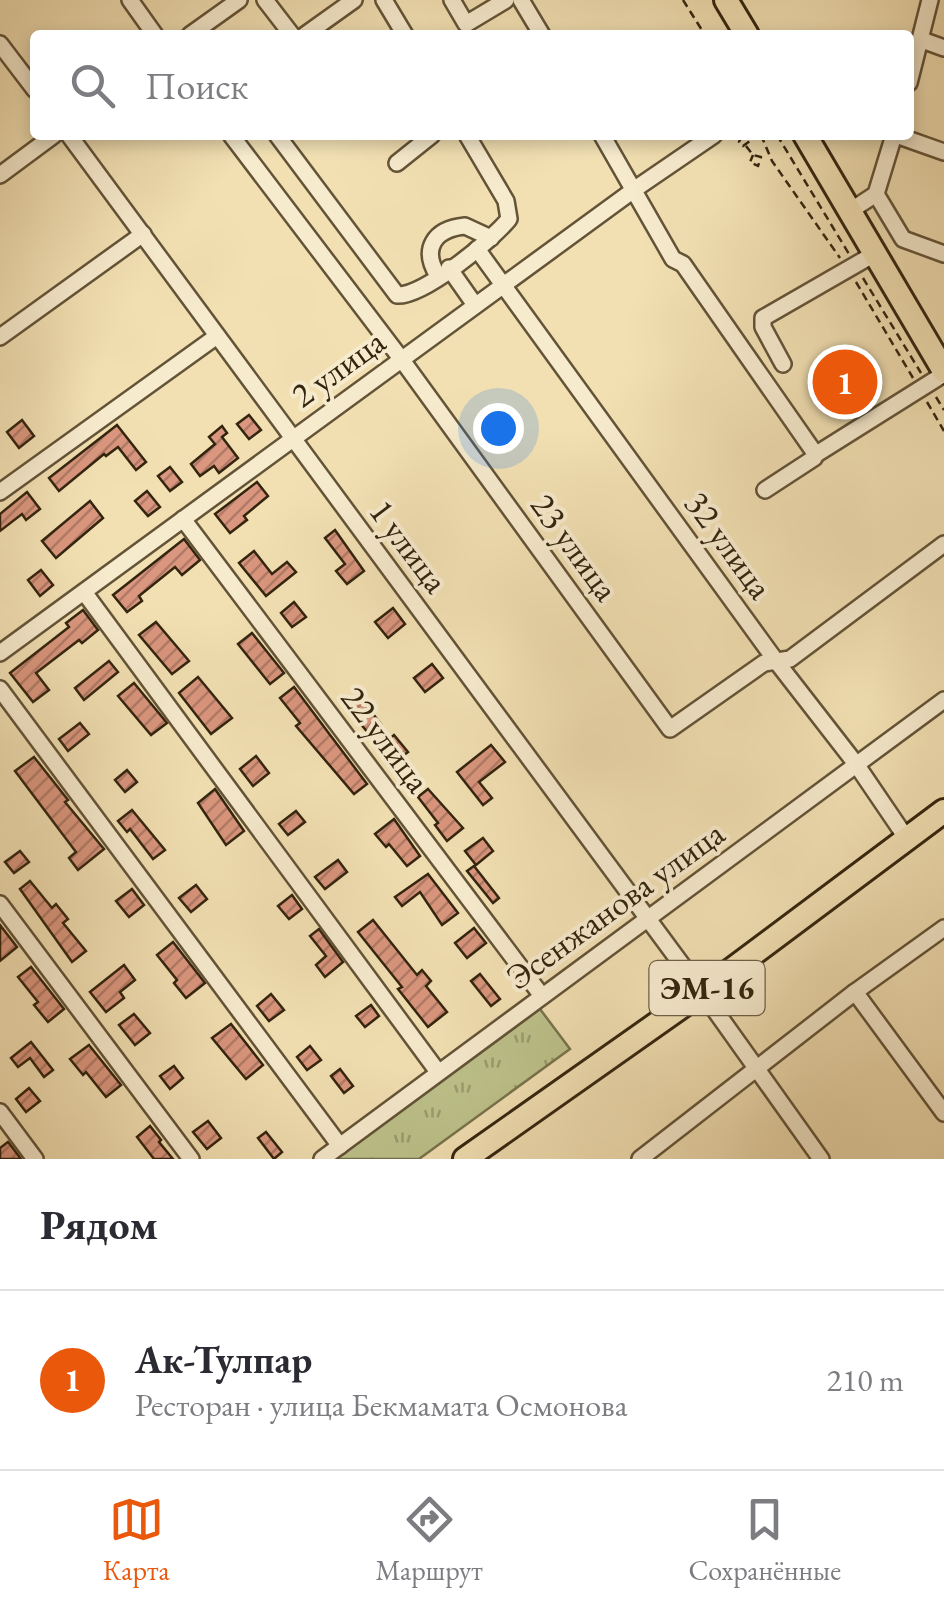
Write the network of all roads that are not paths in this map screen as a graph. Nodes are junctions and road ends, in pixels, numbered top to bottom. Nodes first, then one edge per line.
1 (130, 0) edge
2 (239, 0) edge
3 (265, 0) edge
4 (354, 0) edge
5 (384, 0) edge
6 (452, 0) edge
7 (506, 0) edge
8 (521, 0) edge
9 (726, 0) edge
10 (930, 0) edge
11 (151, 30) edge
12 (197, 30) edge
13 (288, 30) edge
14 (312, 30) edge
15 (402, 30) edge
16 (539, 30) edge
17 (743, 30) edge
18 (922, 40) junction
19 (0, 44) edge
20 (944, 48) edge
21 (914, 66) edge
22 (30, 83) edge
23 (47, 140) edge
24 (73, 140) edge
25 (234, 140) edge
26 (281, 140) edge
27 (426, 140) edge
28 (470, 140) edge
29 (605, 140) edge
30 (707, 140) edge
31 (808, 140) edge
32 (893, 140) edge
33 (909, 140) edge
34 (944, 152) edge
35 (396, 163) dead end
36 (0, 174) edge
37 (635, 189) junction
38 (876, 194) junction
39 (850, 211) junction
40 (142, 234) junction
41 (491, 238) junction
42 (477, 249) junction
43 (876, 253) junction
44 (944, 254) edge
45 (444, 272) junction
46 (503, 285) junction
47 (475, 305) junction
48 (217, 336) junction
49 (0, 338) edge
50 (402, 360) junction
51 (942, 363) edge
52 (783, 364) dead end
53 (292, 439) junction
54 (814, 455) junction
55 (765, 490) dead end
56 (0, 492) edge
57 (183, 519) junction
58 (944, 544) edge
59 (84, 592) junction
60 (0, 653) edge
61 (776, 660) junction
62 (0, 689) edge
63 (944, 700) edge
64 (856, 764) junction
65 (944, 811) edge
66 (907, 839) junction
67 (0, 904) edge
68 (648, 918) junction
69 (944, 928) edge
70 (702, 992) junction
71 (855, 992) junction
72 (542, 996) junction
73 (756, 1070) junction
74 (438, 1072) junction
75 (0, 1112) edge
76 (944, 1114) edge
77 (340, 1146) junction
78 (662, 1152) edge
79 (35, 1159) edge
80 (191, 1159) edge
81 (322, 1159) edge
82 (465, 1159) edge
83 (640, 1159) edge
84 (821, 1159) edge

1 - 11 street
2 - 12 street
3 - 13 street
4 - 14 street
5 - 15 street
6 - 7 street
8 - 16 street
9 - 17 highway
10 - 18 street
18 - 20 street
18 - 21 street
19 - 22 street
23 - 36 street
24 - 40 street, 1 улица
25 - 50 street, 23 улица
26 - 45 street
27 - 35 street
28 - 41 street
29 - 37 street
30 - 37 street, 2 улица
31 - 39 highway
32 - 38 street
33 - 34 street
37 - 46 street, 2 улица
37 - 54 street
38 - 39 street
38 - 44 street
39 - 43 highway
40 - 48 street, 1 улица
40 - 49 street
41 - 42 street
41 - 45 street
42 - 45 street
42 - 46 street, 32 улица
43 - 51 highway
43 - 52 street
45 - 47 street
46 - 47 street, 2 улица
46 - 61 street, 32 улица
47 - 50 street, 2 улица
48 - 53 street, 1 улица
48 - 56 street
50 - 53 street, 2 улица
50 - 61 street, 23 улица
51 - 54 street
53 - 57 street, 2 улица
53 - 68 street, 1 улица
54 - 55 street
57 - 59 street, 2 улица
57 - 72 street, 22 улица
58 - 61 street, 23 улица
59 - 60 street, 2 улица
59 - 74 street
61 - 64 street, 32 улица
62 - 77 street
63 - 64 street, Эсенжанова улица
64 - 66 street, 32 улица
64 - 68 street, Эсенжанова улица
65 - 66 highway, ЭМ-16
66 - 70 highway, ЭМ-16
67 - 80 street
68 - 70 street, 1 улица
68 - 72 street, Эсенжанова улица
69 - 71 street
70 - 73 street, 1 улица
70 - 82 highway, ЭМ-16
71 - 73 street
71 - 76 street
72 - 74 street, Эсенжанова улица
73 - 78 street
73 - 84 street, 1 улица
74 - 77 street, Эсенжанова улица
75 - 79 street
77 - 81 street, Эсенжанова улица
78 - 83 street

